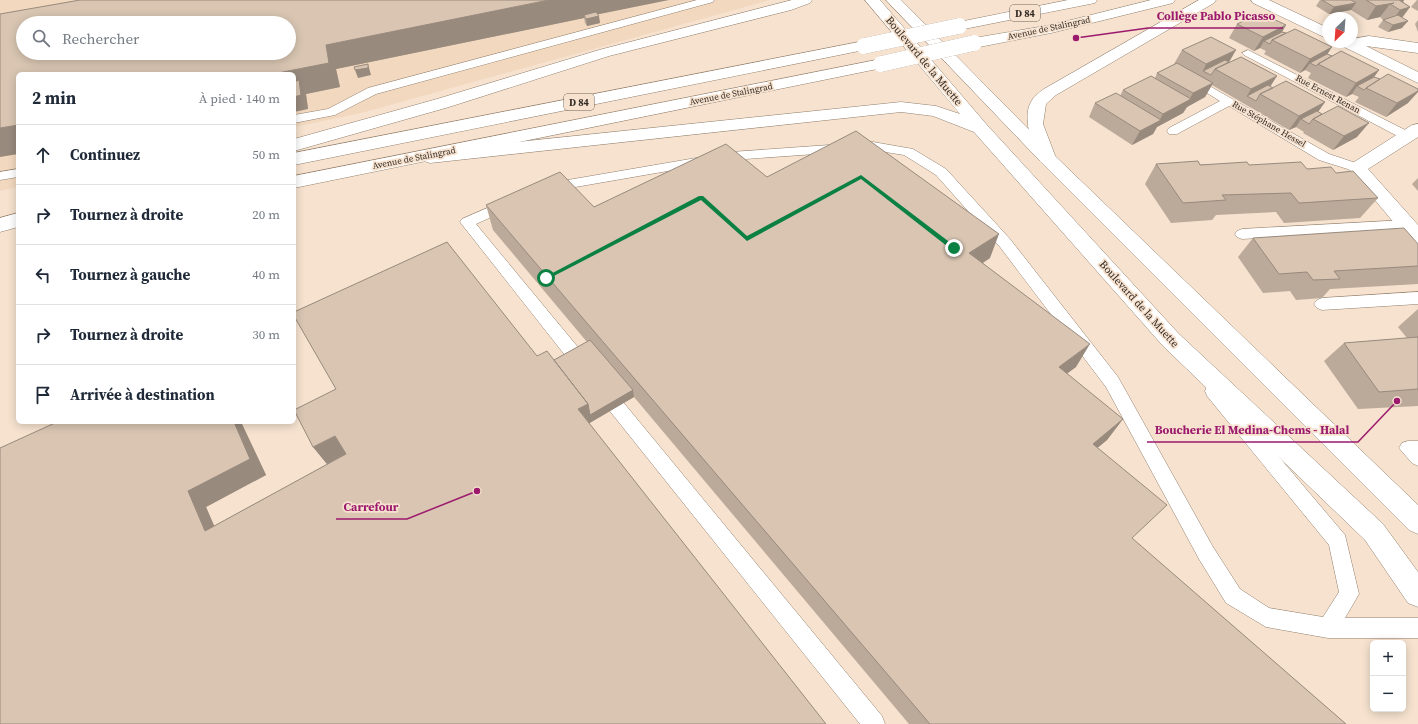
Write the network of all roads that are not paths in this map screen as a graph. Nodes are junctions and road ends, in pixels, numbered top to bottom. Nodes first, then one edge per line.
1 (709, 0) edge
2 (804, 0) edge
3 (872, 0) edge
4 (893, 0) edge
5 (1090, 0) edge
6 (1168, 0) edge
7 (1209, 0) edge
8 (1258, 0) edge
9 (1322, 31) edge
10 (1358, 42) edge
11 (1357, 48) edge
12 (1418, 48) edge
13 (1248, 53) dead end
14 (1183, 74) edge
15 (1418, 78) edge
16 (1229, 101) junction
17 (296, 119) edge
18 (981, 129) junction
19 (1173, 131) dead end
20 (1413, 132) edge
21 (296, 144) edge
22 (1047, 158) junction
23 (296, 159) edge
24 (403, 160) junction
25 (1357, 168) junction
26 (16, 173) edge
27 (0, 176) edge
28 (296, 182) edge
29 (16, 221) edge
30 (0, 225) edge
31 (1414, 229) edge
32 (16, 232) edge
33 (0, 234) edge
34 (1242, 234) dead end
35 (1418, 298) edge
36 (1322, 304) dead end
37 (1171, 340) junction
38 (1069, 348) edge
39 (1112, 382) junction
40 (1418, 448) edge
41 (1418, 458) edge
42 (1418, 522) edge
43 (1418, 594) edge
44 (1328, 628) junction
45 (1418, 628) edge
46 (874, 724) edge

1 - 17 lane
2 - 21 main road
3 - 18 main road, Boulevard de la Muette
4 - 22 main road, Boulevard de la Muette
5 - 23 main road, Avenue de Stalingrad / D 84, bridge
6 - 24 main road, Avenue de Stalingrad / D 84, bridge
7 - 22 main road
8 - 9 main road
10 - 12 main road
11 - 15 main road
13 - 20 lane, Rue Ernest Renan
14 - 16 lane, Rue Stéphane Hessel
16 - 19 lane
16 - 25 lane, Rue Stéphane Hessel
18 - 24 main road
18 - 37 main road, Boulevard de la Muette
20 - 25 main road
22 - 42 main road, Boulevard de la Muette
24 - 28 main road, Avenue de Stalingrad / D 84
25 - 31 main road
26 - 27 lane
29 - 30 main road
31 - 34 lane
32 - 33 main road
35 - 36 lane
37 - 43 main road, Boulevard de la Muette
37 - 44 lane
38 - 39 lane
39 - 44 lane
39 - 46 lane
40 - 41 lane
44 - 45 lane

